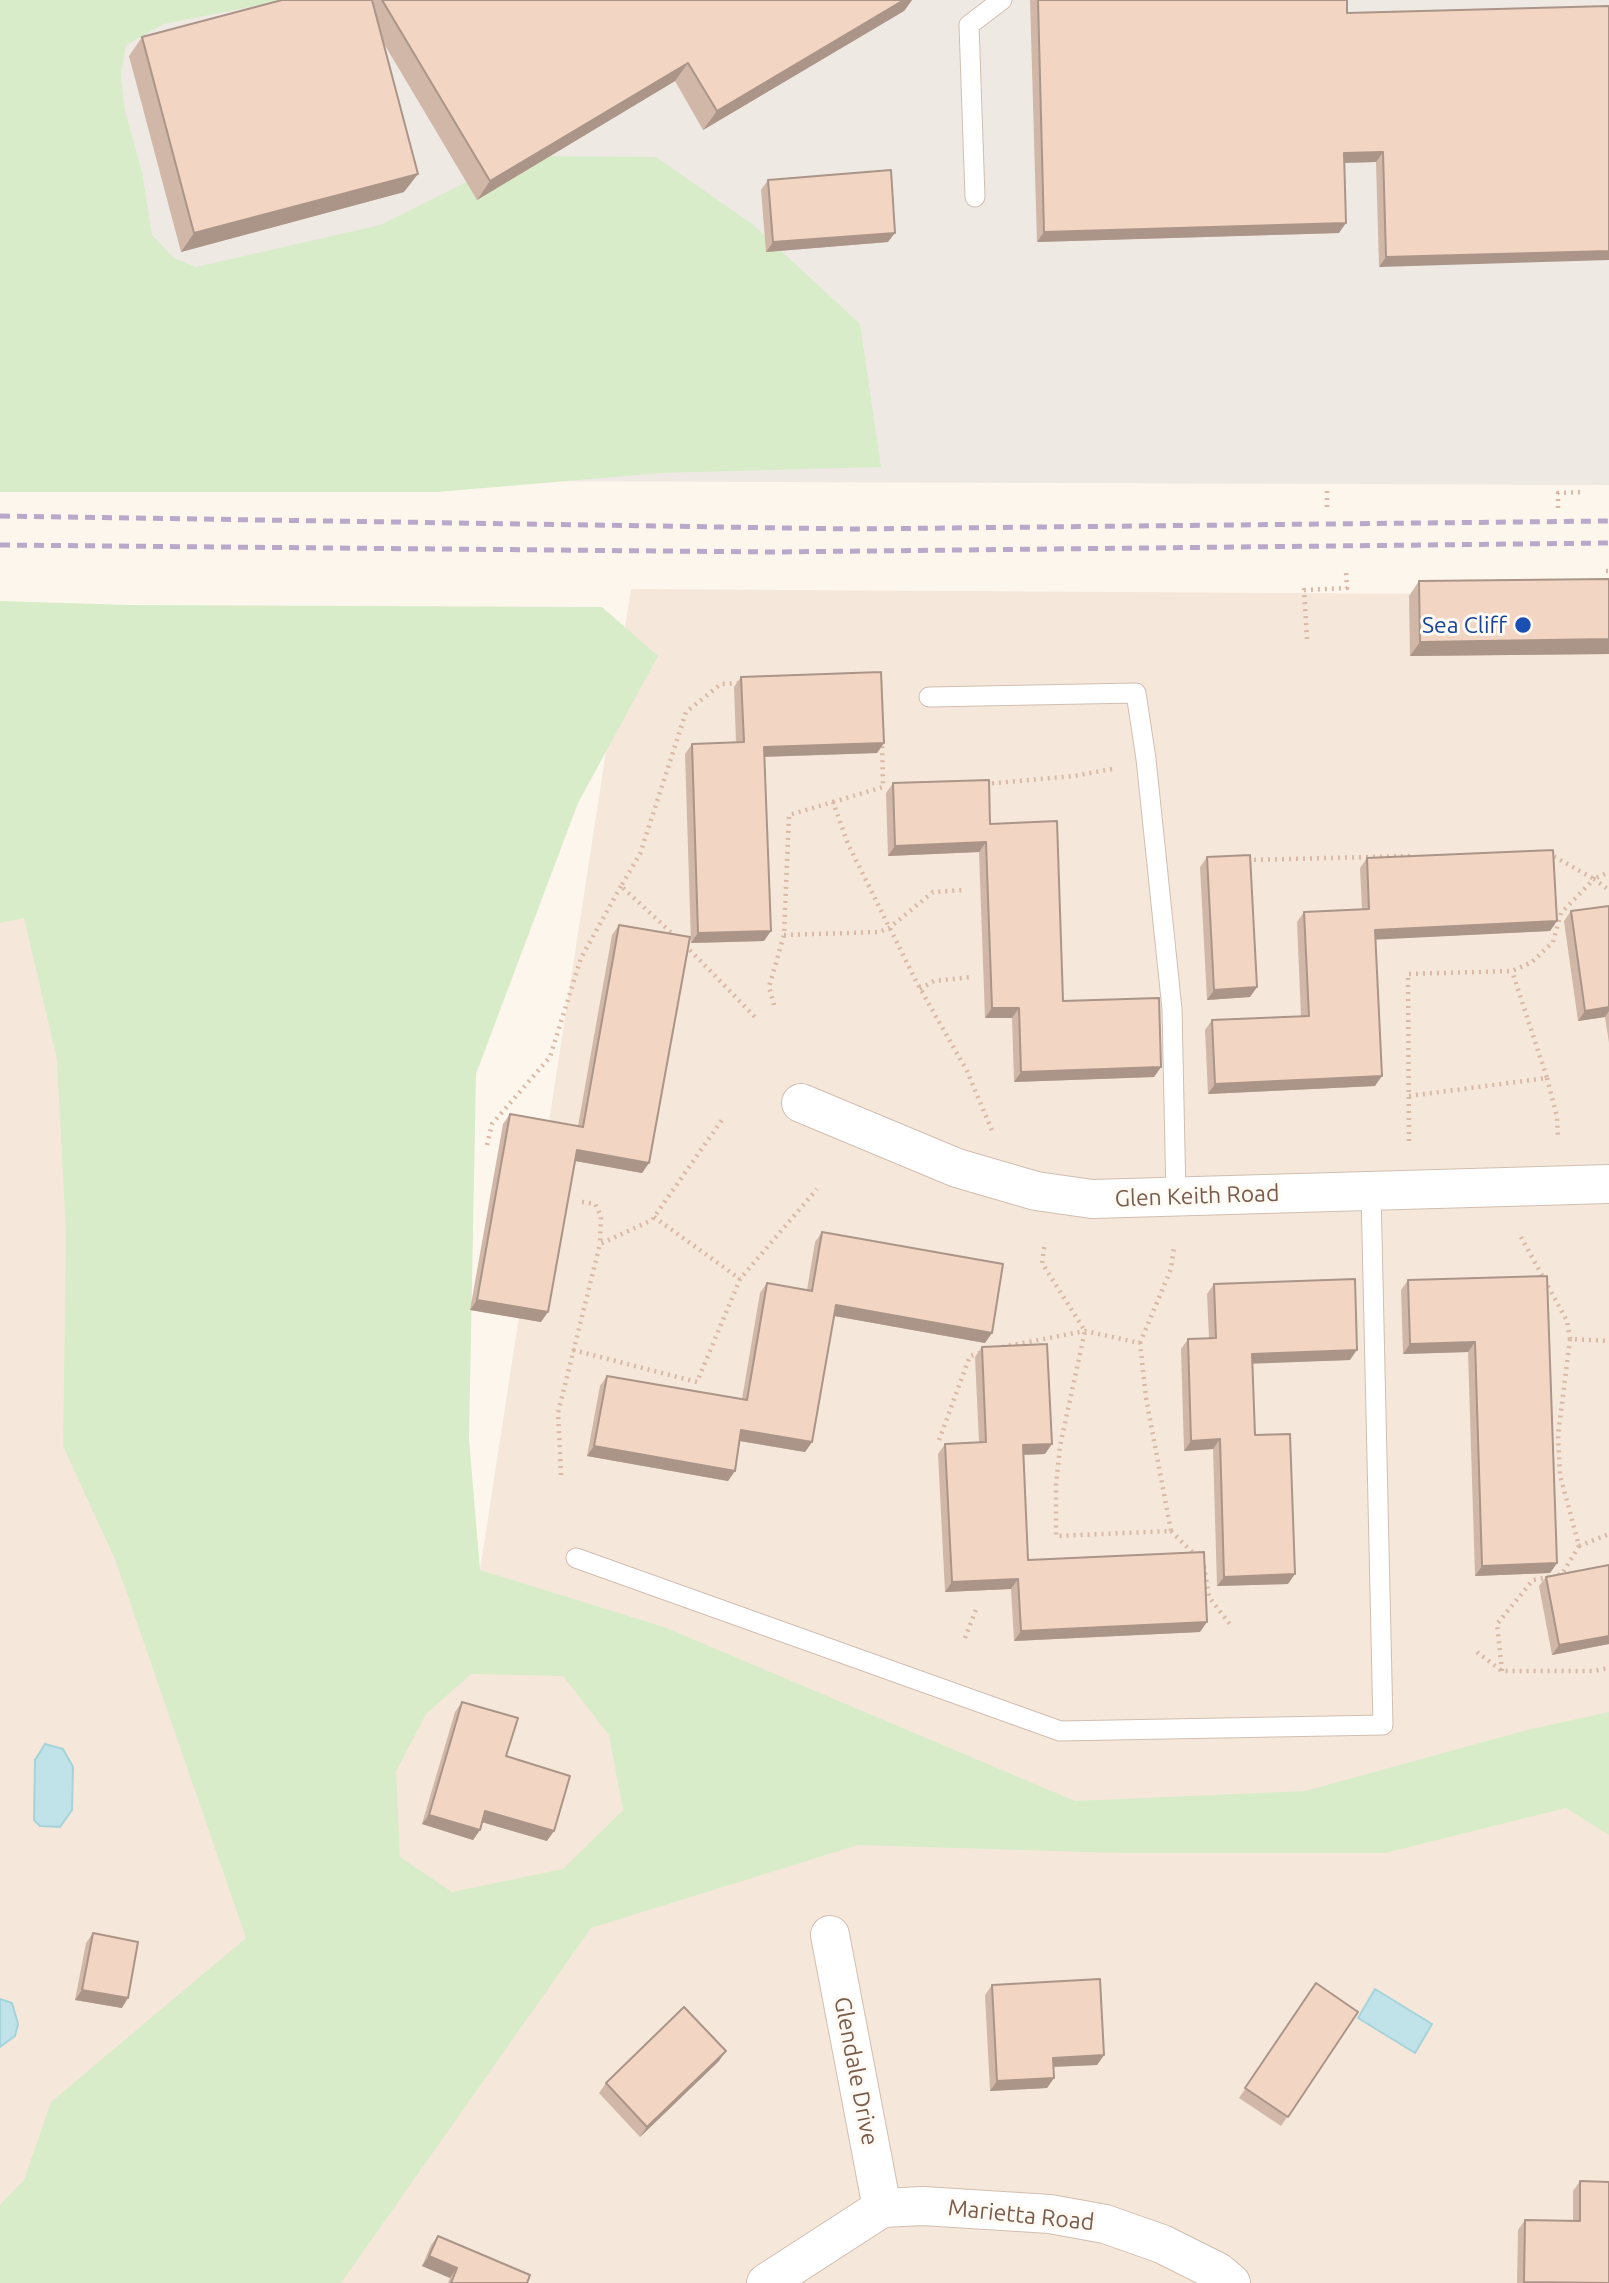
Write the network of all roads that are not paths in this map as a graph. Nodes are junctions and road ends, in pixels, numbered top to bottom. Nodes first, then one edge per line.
1 (1002, 0) edge
2 (975, 197) dead end
3 (929, 697) dead end
4 (801, 1103) dead end
5 (1609, 1184) edge
6 (1371, 1191) junction
7 (1176, 1196) junction
8 (576, 1558) dead end
9 (830, 1935) dead end
10 (882, 2208) junction
11 (766, 2283) edge
12 (1231, 2283) edge

1 - 2 lane
3 - 7 lane
4 - 7 street, Glen Keith Road
5 - 6 street, Glen Keith Road
6 - 7 street, Glen Keith Road
6 - 8 lane
9 - 10 street, Glendale Drive
10 - 11 street
10 - 12 street, Marietta Road

